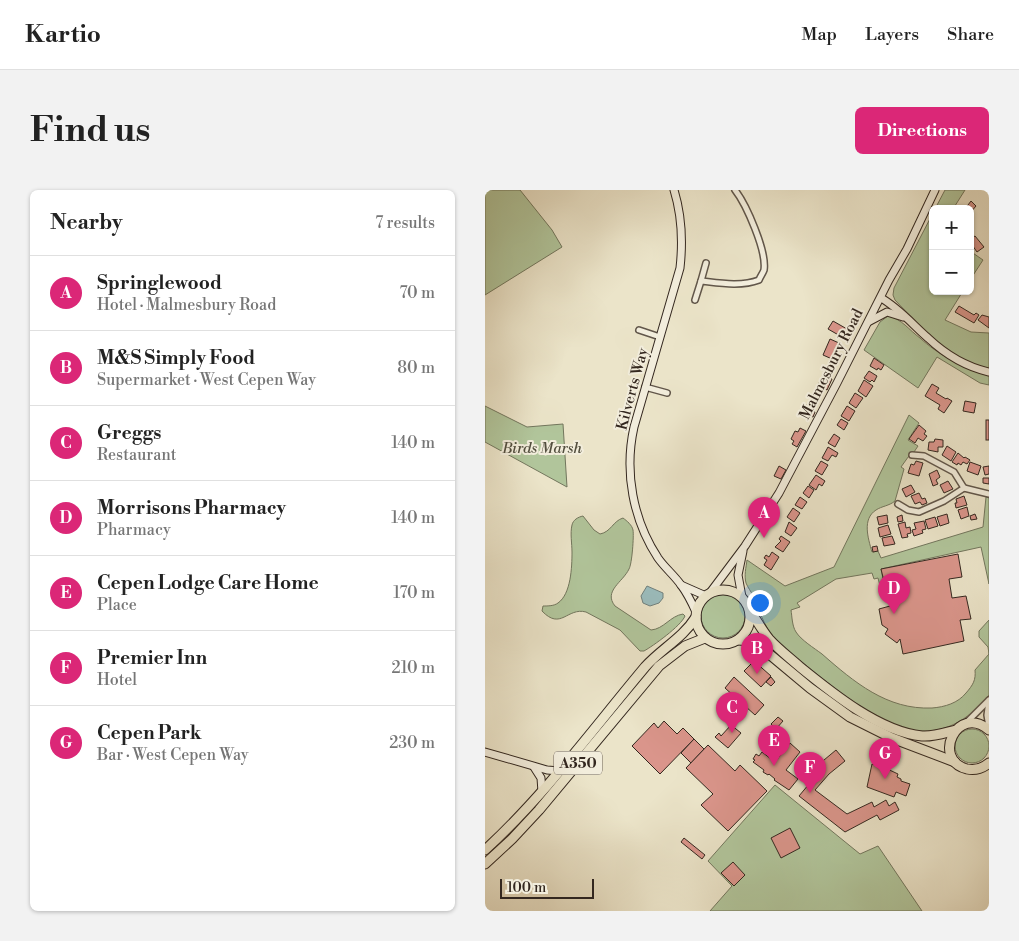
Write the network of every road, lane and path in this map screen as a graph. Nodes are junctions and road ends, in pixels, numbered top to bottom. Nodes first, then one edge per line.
1 (674, 190) edge
2 (735, 190) edge
3 (935, 190) edge
4 (706, 263) dead end
5 (701, 281) junction
6 (881, 298) junction
7 (695, 300) dead end
8 (908, 320) junction
9 (869, 321) junction
10 (639, 330) dead end
11 (660, 337) junction
12 (989, 372) edge
13 (645, 387) junction
14 (667, 393) dead end
15 (912, 455) dead end
16 (964, 488) junction
17 (989, 494) edge
18 (898, 504) dead end
19 (745, 546) junction
20 (681, 584) junction
21 (707, 595) junction
22 (742, 597) junction
23 (750, 610) junction
24 (696, 614) junction
25 (705, 638) junction
26 (738, 640) junction
27 (989, 700) edge
28 (963, 725) junction
29 (989, 728) edge
30 (955, 730) junction
31 (485, 752) edge
32 (955, 762) junction
33 (989, 763) edge
34 (535, 767) junction
35 (560, 770) junction
36 (542, 792) junction
37 (485, 850) edge
38 (485, 864) edge

1 - 11 main road, Kilverts Way
2 - 5 street
3 - 6 main road, Malmesbury Road
4 - 5 street
5 - 7 street
6 - 8 main road
6 - 9 main road, Malmesbury Road
8 - 9 main road
8 - 12 main road
9 - 19 main road, Malmesbury Road
10 - 11 street
11 - 13 main road, Kilverts Way
13 - 14 street
13 - 20 main road, Kilverts Way
15 - 16 street
16 - 17 street
16 - 18 street
19 - 21 main road, Malmesbury Road
19 - 22 main road, Malmesbury Road
20 - 21 main road, Kilverts Way
20 - 24 main road, Kilverts Way
21 - 22 highway
21 - 24 highway, A350
22 - 23 highway
23 - 26 highway
23 - 30 highway
24 - 25 highway
24 - 35 highway, A350
25 - 26 highway
25 - 38 highway, A350
26 - 32 highway
27 - 28 street
27 - 29 street
28 - 29 highway
28 - 30 highway
30 - 32 highway
31 - 34 main road
32 - 33 highway
34 - 35 main road
34 - 36 main road
35 - 36 highway, A350
36 - 37 highway, A350

